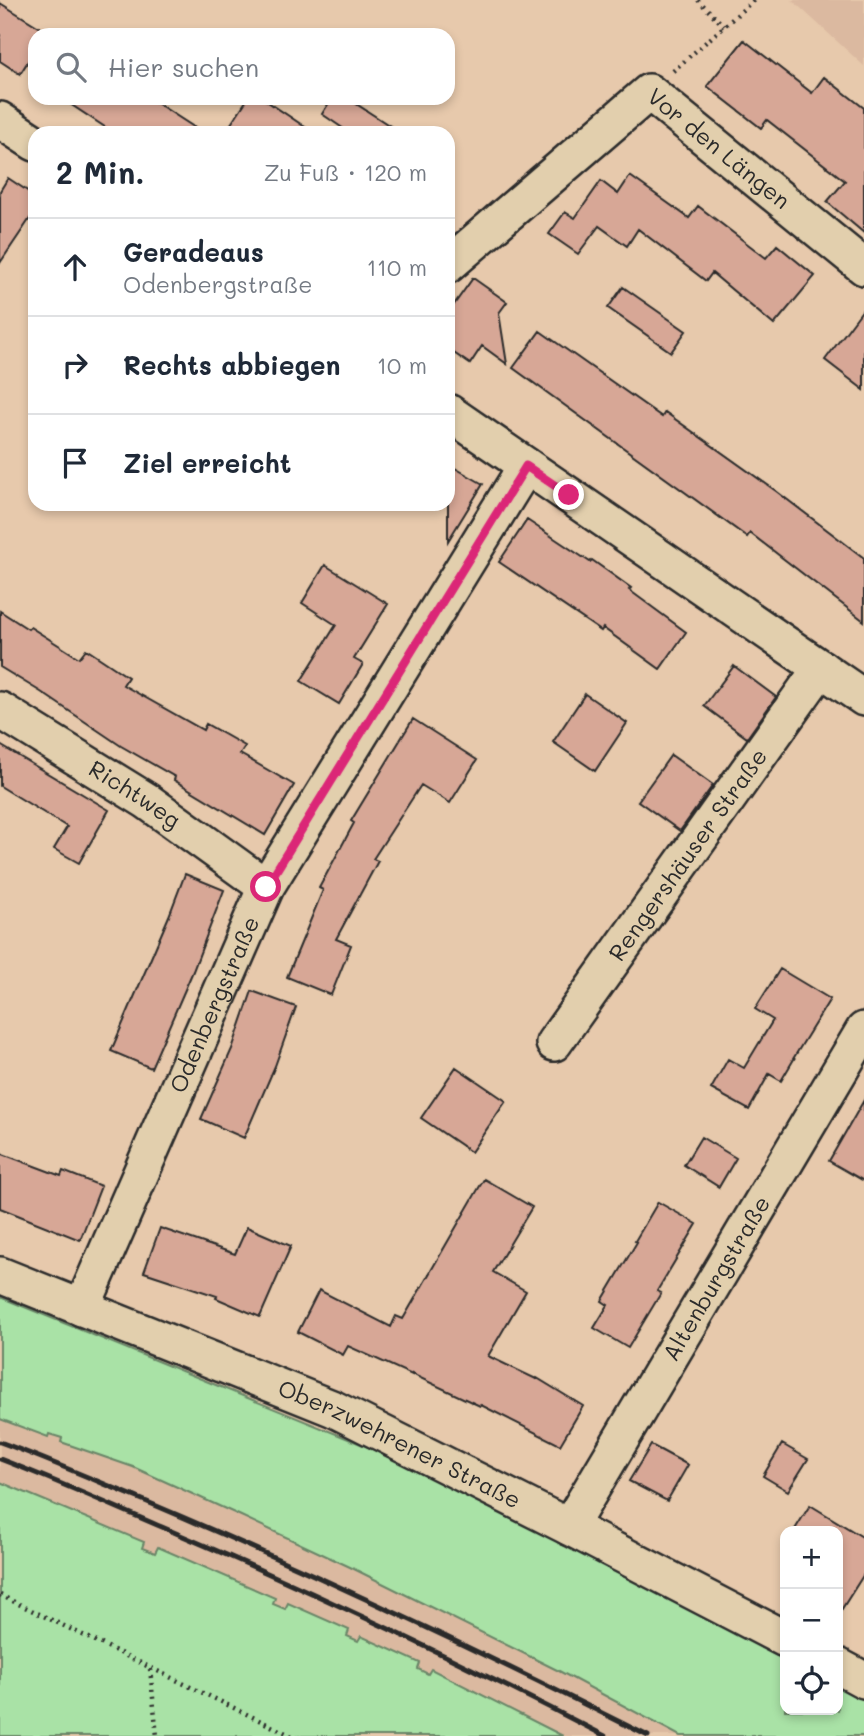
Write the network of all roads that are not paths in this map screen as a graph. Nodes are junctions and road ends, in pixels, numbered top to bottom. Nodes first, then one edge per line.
1 (0, 120) edge
2 (28, 138) edge
3 (455, 258) edge
4 (864, 267) edge
5 (455, 417) edge
6 (526, 466) junction
7 (821, 668) junction
8 (864, 698) edge
9 (0, 710) edge
10 (266, 887) junction
11 (864, 1030) edge
12 (554, 1043) dead end
13 (0, 1275) edge
14 (82, 1308) junction
15 (569, 1527) junction
16 (780, 1636) edge
17 (843, 1669) edge
18 (864, 1680) edge

1 - 2 street
3 - 4 street, Vor den Längen
5 - 6 street
6 - 7 street
6 - 10 street, Odenbergstraße
7 - 8 street
7 - 12 street, Rengershäuser Straße
9 - 10 street, Richtweg
10 - 14 street, Odenbergstraße
11 - 15 street, Altenburgstraße
13 - 14 street, Oberzwehrener Straße
14 - 15 street, Oberzwehrener Straße
15 - 16 street, Oberzwehrener Straße
17 - 18 street

